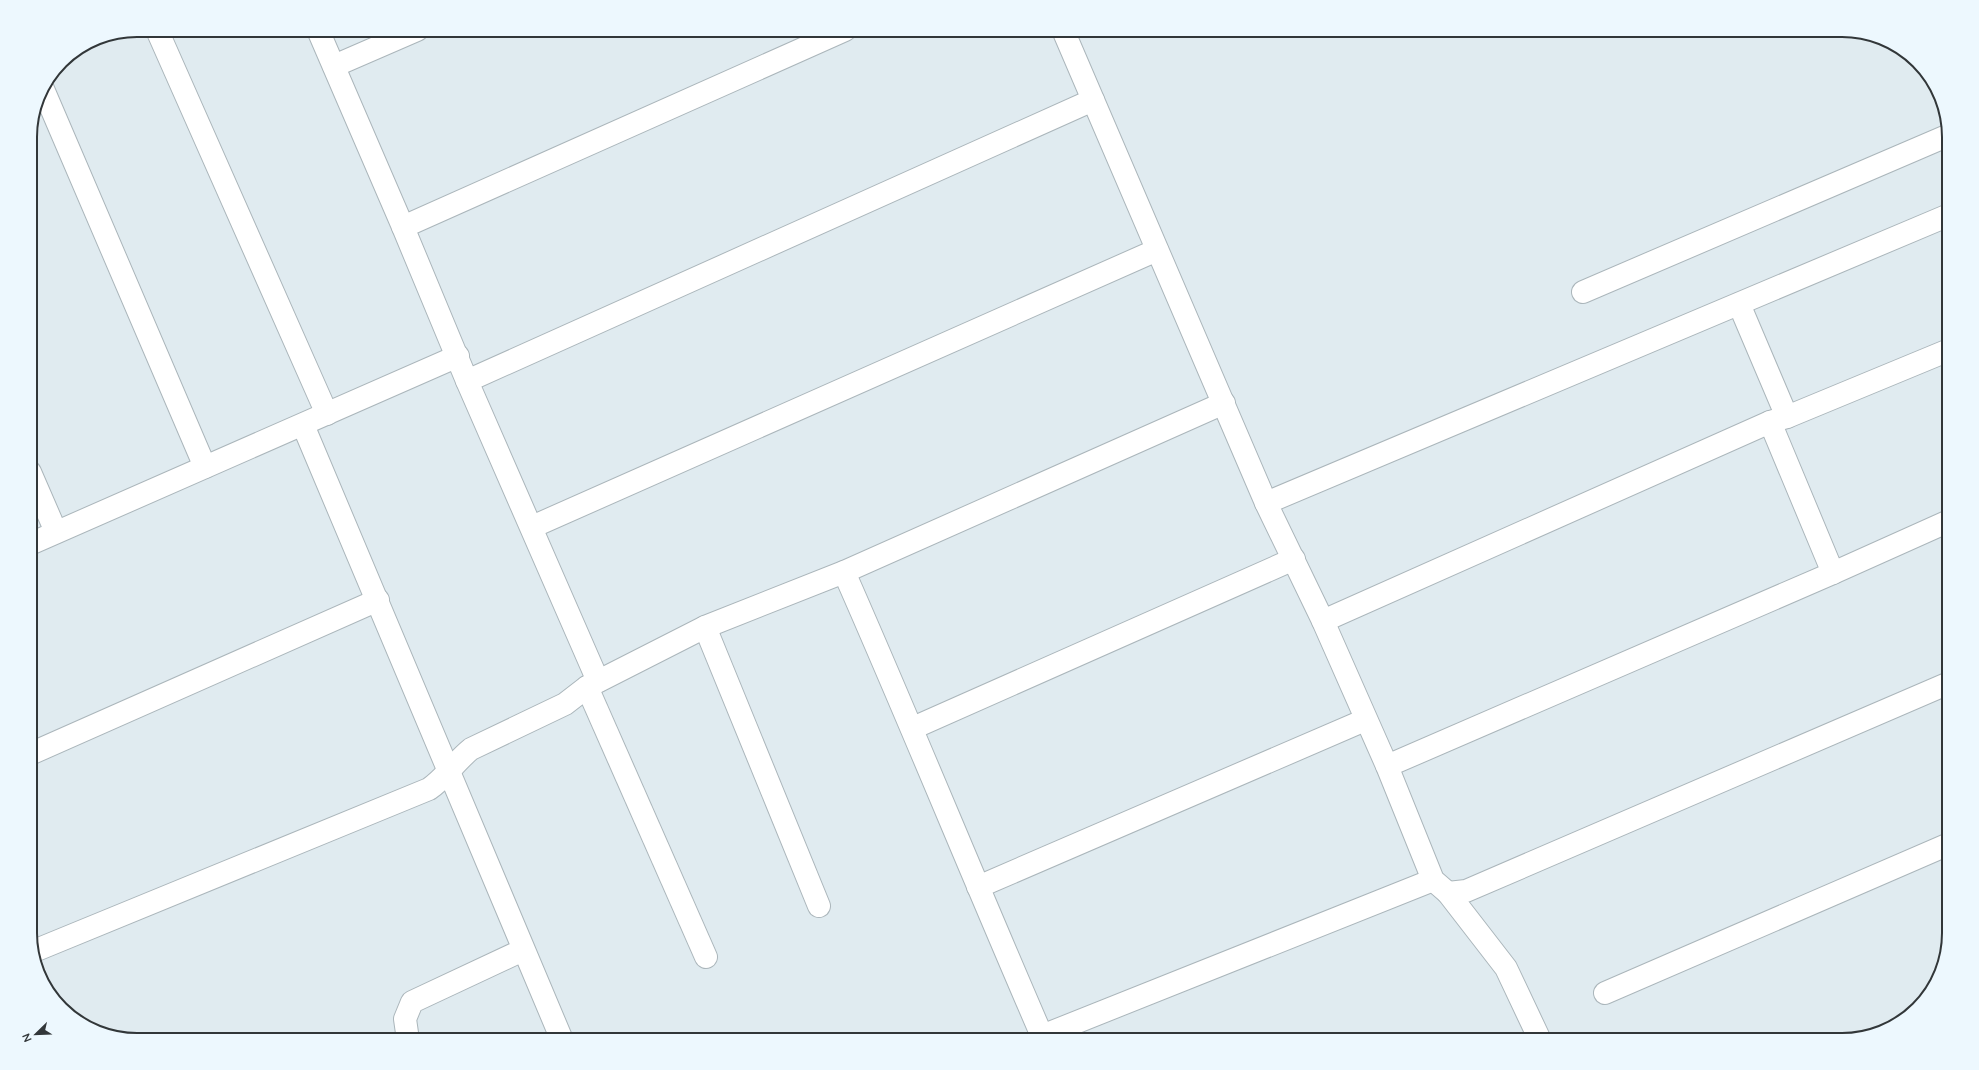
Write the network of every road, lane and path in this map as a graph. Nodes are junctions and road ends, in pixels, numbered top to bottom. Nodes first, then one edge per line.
1 (159, 37) edge
2 (321, 37) edge
3 (401, 37) edge
4 (829, 37) edge
5 (1066, 37) edge
6 (334, 66) junction
7 (46, 96) edge
8 (1093, 100) junction
9 (1942, 138) edge
10 (1942, 218) edge
11 (403, 227) junction
12 (1157, 250) junction
13 (1583, 292) dead end
14 (1739, 304) junction
15 (1942, 353) edge
16 (458, 356) junction
17 (467, 381) junction
18 (1224, 403) junction
19 (328, 414) junction
20 (1778, 420) junction
21 (303, 425) junction
22 (204, 467) junction
23 (37, 488) edge
24 (1266, 503) junction
25 (1942, 524) edge
26 (532, 527) junction
27 (56, 532) junction
28 (37, 541) edge
29 (1294, 560) junction
30 (844, 572) junction
31 (1833, 573) junction
32 (378, 600) junction
33 (1323, 621) junction
34 (705, 627) junction
35 (593, 684) junction
36 (1942, 686) edge
37 (1365, 720) junction
38 (913, 728) junction
39 (37, 751) edge
40 (1387, 766) junction
41 (448, 771) junction
42 (1942, 847) edge
43 (1441, 886) junction
44 (978, 887) junction
45 (819, 906) dead end
46 (38, 949) edge
47 (523, 950) junction
48 (706, 957) dead end
49 (1605, 993) dead end
50 (407, 1033) edge
51 (559, 1033) edge
52 (1041, 1033) edge
53 (1050, 1033) edge
54 (1537, 1033) edge

1 - 19 street
2 - 6 street
3 - 6 street
4 - 11 street
5 - 8 street
6 - 11 street
7 - 22 street
8 - 12 street
8 - 17 street
9 - 13 street
10 - 14 street
11 - 16 street
12 - 18 street
12 - 26 street
14 - 20 street
14 - 24 street
15 - 20 street
16 - 17 street
16 - 19 street
17 - 26 street
18 - 24 street
18 - 30 street
19 - 21 street
20 - 31 street
20 - 33 street
21 - 22 street
21 - 32 street
22 - 27 street
23 - 27 street
24 - 29 street
25 - 31 street
26 - 35 street
27 - 28 street
29 - 33 street
29 - 38 street
30 - 34 street
30 - 38 street
31 - 40 street
32 - 39 street
32 - 41 street
33 - 37 street
34 - 35 street
34 - 45 street
35 - 41 street
35 - 48 street
36 - 43 street
37 - 40 street
37 - 44 street
38 - 44 street
40 - 43 street
41 - 46 street
41 - 47 street
42 - 49 street
43 - 53 street
43 - 54 street
44 - 52 street
47 - 50 street
47 - 51 street

